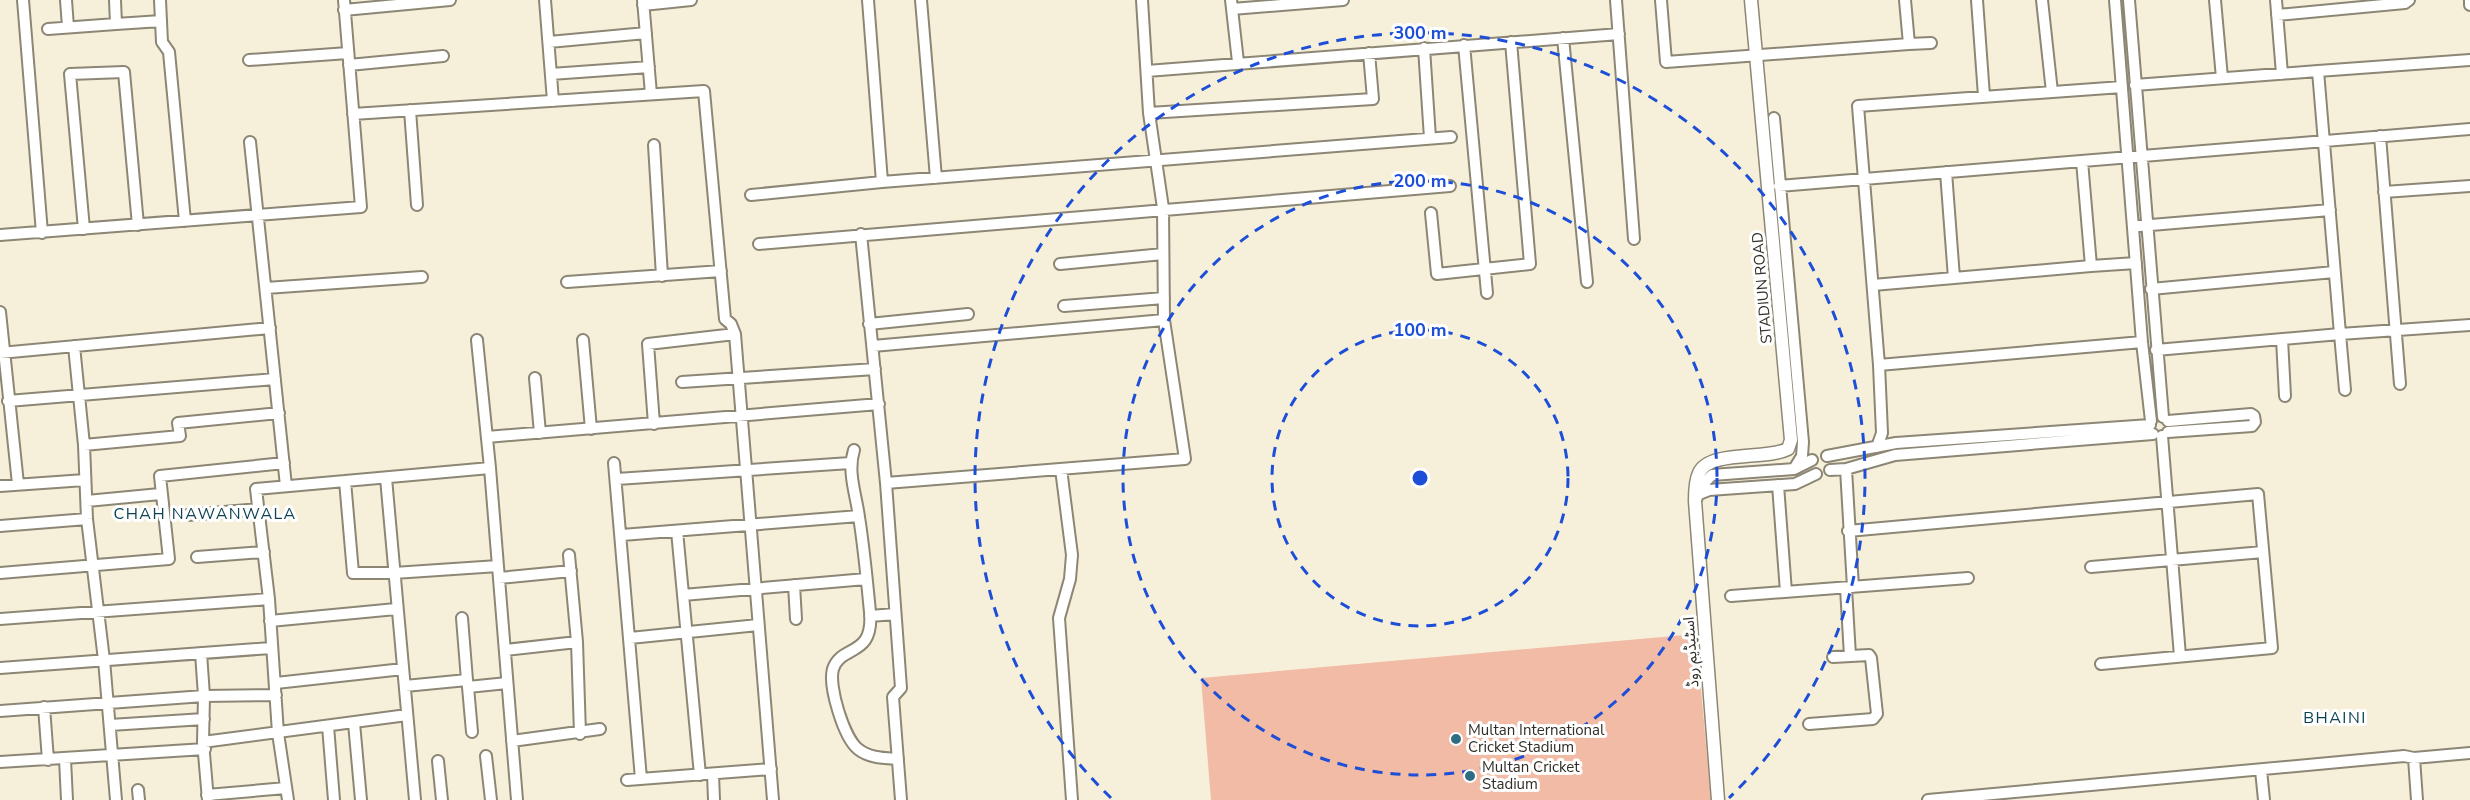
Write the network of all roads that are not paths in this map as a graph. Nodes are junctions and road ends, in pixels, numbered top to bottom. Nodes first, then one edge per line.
1 (23, 0) edge
2 (66, 0) edge
3 (115, 0) edge
4 (160, 0) edge
5 (450, 0) edge
6 (546, 0) edge
7 (691, 0) edge
8 (868, 0) edge
9 (921, 0) edge
10 (1142, 0) edge
11 (1343, 0) edge
12 (1616, 0) edge
13 (1661, 0) edge
14 (1751, 0) edge
15 (1905, 0) edge
16 (1977, 0) edge
17 (2042, 0) edge
18 (2115, 0) edge
19 (2129, 0) edge
20 (2215, 0) edge
21 (2276, 0) edge
22 (2409, 0) edge
23 (2470, 0) edge
24 (643, 3) edge
25 (1231, 4) edge
26 (344, 5) edge
27 (2470, 5) edge
28 (2277, 15) junction
29 (161, 21) junction
30 (116, 24) junction
31 (68, 27) junction
32 (48, 29) dead end
33 (646, 33) junction
34 (1619, 34) junction
35 (1563, 38) junction
36 (549, 42) junction
37 (1511, 42) junction
38 (1931, 43) dead end
39 (1909, 44) junction
40 (1464, 45) junction
41 (1424, 48) junction
42 (1368, 52) junction
43 (1755, 55) junction
44 (443, 57) dead end
45 (348, 59) junction
46 (249, 60) dead end
47 (2470, 60) edge
48 (1238, 62) junction
49 (649, 67) junction
50 (1147, 71) junction
51 (2318, 71) junction
52 (551, 74) junction
53 (2282, 74) junction
54 (2222, 78) junction
55 (2135, 85) junction
56 (2122, 87) junction
57 (2052, 92) junction
58 (651, 94) junction
59 (1984, 96) junction
60 (553, 101) junction
61 (410, 110) junction
62 (1149, 113) junction
63 (352, 114) junction
64 (1774, 118) dead end
65 (2470, 129) edge
66 (2380, 136) junction
67 (1451, 137) dead end
68 (1430, 138) junction
69 (2323, 141) junction
70 (250, 142) dead end
71 (654, 145) dead end
72 (2141, 156) junction
73 (2127, 157) junction
74 (1156, 159) junction
75 (2082, 160) junction
76 (1946, 172) junction
77 (936, 178) junction
78 (1864, 179) junction
79 (882, 182) junction
80 (1450, 186) dead end
81 (1779, 186) junction
82 (2470, 186) edge
83 (2384, 192) junction
84 (752, 195) dead end
85 (417, 205) dead end
86 (1163, 208) junction
87 (2330, 210) junction
88 (1431, 213) dead end
89 (258, 215) junction
90 (185, 221) junction
91 (138, 225) junction
92 (2146, 225) junction
93 (2133, 226) junction
94 (84, 230) junction
95 (42, 233) junction
96 (861, 234) junction
97 (0, 235) edge
98 (1635, 239) dead end
99 (759, 244) dead end
100 (1163, 254) junction
101 (2136, 263) junction
102 (1060, 264) dead end
103 (2091, 267) junction
104 (1485, 269) junction
105 (721, 271) junction
106 (2334, 272) junction
107 (662, 276) junction
108 (422, 277) dead end
109 (1954, 278) junction
110 (567, 282) dead end
111 (1587, 282) dead end
112 (1873, 285) junction
113 (266, 288) junction
114 (2151, 289) junction
115 (1487, 293) dead end
116 (1164, 298) junction
117 (1064, 306) dead end
118 (0, 312) edge
119 (968, 314) dead end
120 (1164, 320) junction
121 (870, 324) junction
122 (2470, 326) edge
123 (270, 328) junction
124 (2396, 330) junction
125 (735, 334) junction
126 (2340, 334) junction
127 (2282, 339) junction
128 (477, 340) dead end
129 (583, 340) dead end
130 (2142, 342) junction
131 (74, 346) junction
132 (873, 346) junction
133 (2156, 350) junction
134 (3, 353) edge
135 (1879, 365) junction
136 (875, 369) junction
137 (739, 377) junction
138 (535, 378) dead end
139 (275, 379) junction
140 (682, 382) dead end
141 (2400, 384) dead end
142 (2345, 390) dead end
143 (79, 395) junction
144 (2285, 396) dead end
145 (8, 401) junction
146 (879, 404) junction
147 (279, 413) junction
148 (741, 417) junction
149 (654, 424) junction
150 (2159, 427) junction
151 (591, 429) junction
152 (540, 433) junction
153 (487, 437) junction
154 (84, 445) junction
155 (1877, 447) junction
156 (854, 450) dead end
157 (1827, 456) junction
158 (1812, 460) junction
159 (284, 463) junction
160 (614, 463) dead end
161 (850, 463) junction
162 (490, 468) junction
163 (1061, 469) junction
164 (1794, 469) junction
165 (1846, 469) junction
166 (745, 470) junction
167 (1830, 470) junction
168 (1816, 474) junction
169 (386, 478) junction
170 (617, 479) junction
171 (85, 480) junction
172 (345, 481) junction
173 (886, 483) junction
174 (18, 484) junction
175 (1778, 485) junction
176 (0, 486) edge
177 (286, 486) junction
178 (160, 494) junction
179 (1697, 498) junction
180 (87, 501) junction
181 (2167, 502) junction
182 (259, 509) junction
183 (188, 515) dead end
184 (859, 516) junction
185 (87, 519) junction
186 (0, 526) edge
187 (750, 526) junction
188 (677, 531) junction
189 (1848, 531) junction
190 (622, 535) junction
191 (264, 552) junction
192 (2263, 552) junction
193 (570, 555) dead end
194 (197, 557) dead end
195 (2172, 560) junction
196 (92, 566) junction
197 (498, 566) junction
198 (2091, 567) dead end
199 (571, 571) junction
200 (0, 573) edge
201 (394, 573) junction
202 (499, 578) junction
203 (1968, 578) dead end
204 (866, 579) junction
205 (794, 585) junction
206 (1849, 588) junction
207 (755, 589) junction
208 (1786, 592) junction
209 (683, 595) junction
210 (1731, 596) dead end
211 (269, 599) junction
212 (396, 609) junction
213 (98, 612) junction
214 (895, 614) junction
215 (870, 616) junction
216 (462, 618) dead end
217 (0, 619) edge
218 (796, 619) dead end
219 (270, 621) junction
220 (758, 625) junction
221 (687, 632) junction
222 (630, 638) junction
223 (577, 642) junction
224 (271, 648) junction
225 (505, 650) junction
226 (201, 653) junction
227 (1850, 656) junction
228 (2180, 656) junction
229 (1833, 657) dead end
230 (104, 660) junction
231 (2102, 664) dead end
232 (0, 668) edge
233 (403, 669) junction
234 (276, 683) junction
235 (467, 683) junction
236 (507, 683) junction
237 (405, 686) junction
238 (276, 695) junction
239 (204, 696) junction
240 (108, 702) junction
241 (44, 707) junction
242 (0, 711) edge
243 (408, 715) junction
244 (204, 719) junction
245 (354, 723) junction
246 (1809, 724) dead end
247 (110, 725) junction
248 (328, 726) junction
249 (600, 729) dead end
250 (472, 732) dead end
251 (278, 733) junction
252 (580, 734) junction
253 (512, 741) junction
254 (204, 746) junction
255 (2470, 753) edge
256 (112, 756) junction
257 (486, 756) dead end
258 (2414, 758) junction
259 (48, 759) junction
260 (65, 759) junction
261 (898, 759) junction
262 (438, 761) dead end
263 (0, 762) edge
264 (771, 769) junction
265 (2261, 770) junction
266 (713, 774) junction
267 (700, 775) junction
268 (641, 779) junction
269 (627, 780) dead end
270 (286, 788) junction
271 (2039, 795) edge
272 (2052, 795) edge
273 (207, 798) edge
274 (67, 800) edge
275 (116, 800) edge
276 (288, 800) edge
277 (334, 800) edge
278 (361, 800) edge
279 (415, 800) edge
280 (442, 800) edge
281 (491, 800) edge
282 (517, 800) edge
283 (714, 800) edge
284 (773, 800) edge
285 (901, 800) edge
286 (1072, 800) edge
287 (1718, 800) edge
288 (1928, 800) edge
289 (2264, 800) edge
290 (2417, 800) edge

1 - 95 street
2 - 31 street
3 - 30 street
4 - 29 street
5 - 26 street
6 - 36 street
7 - 24 street
8 - 79 street
9 - 77 street
10 - 50 street
11 - 25 street
12 - 34 street
13 - 43 street
14 - 43 main road, STADIUN ROAD
15 - 39 street
16 - 59 street
17 - 57 street
18 - 56 street
19 - 55 street
20 - 54 street
21 - 28 street
22 - 28 street
23 - 27 street
24 - 33 street
25 - 48 street
26 - 45 street
28 - 53 street
29 - 30 street
29 - 90 street
30 - 31 street
31 - 32 street
33 - 36 street
33 - 49 street
34 - 35 street
34 - 98 street
35 - 37 street
35 - 111 street
36 - 52 street
37 - 40 street
37 - 104 street
38 - 39 street
39 - 43 street
40 - 41 street
40 - 104 street
41 - 42 street
41 - 68 street
42 - 48 street
42 - 62 street
43 - 179 main road, STADIUN ROAD
44 - 45 street
45 - 46 street
45 - 63 street
47 - 51 street
48 - 50 street
49 - 52 street
49 - 58 street
50 - 62 street
51 - 53 street
51 - 69 street
52 - 60 street
53 - 54 street
54 - 55 street
55 - 72 street
56 - 57 street
56 - 73 street
57 - 59 street
58 - 60 street
58 - 105 street
59 - 78 street
60 - 61 street
61 - 63 street
61 - 85 street
62 - 74 street
63 - 89 street
64 - 81 street
65 - 66 street
66 - 69 street
66 - 83 street
67 - 68 street
68 - 74 street
69 - 72 street
69 - 87 street
70 - 89 street
71 - 107 street
72 - 73 street
72 - 92 street
73 - 75 street
73 - 93 street
74 - 77 street
74 - 86 street
75 - 76 street
75 - 103 street
76 - 78 street
76 - 109 street
77 - 79 street
78 - 81 street
78 - 112 street
79 - 84 street
80 - 86 street
81 - 164 street
82 - 83 street
83 - 124 street
86 - 96 street
86 - 100 street
87 - 92 street
87 - 106 street
88 - 104 street
89 - 90 street
89 - 113 street
90 - 91 street
91 - 94 street
91 - 94 street
92 - 93 street
92 - 114 street
93 - 101 street
94 - 95 street
95 - 97 street
96 - 99 street
96 - 121 street
100 - 102 street
100 - 116 street
101 - 103 street
101 - 130 street
103 - 109 street
104 - 115 street
105 - 107 street
105 - 125 street
106 - 114 street
106 - 126 street
107 - 110 street
108 - 113 street
109 - 112 street
112 - 135 street
113 - 123 street
114 - 133 street
116 - 117 street
116 - 120 street
118 - 134 street
119 - 121 street
120 - 132 street
120 - 163 street
121 - 132 street
122 - 124 street
123 - 131 street
123 - 139 street
124 - 126 street
124 - 141 street
125 - 137 street
125 - 149 street
126 - 127 street
126 - 142 street
127 - 133 street
127 - 144 street
128 - 153 street
129 - 151 street
130 - 135 street
130 - 150 street
131 - 134 street
131 - 143 street
132 - 136 street
133 - 150 street
134 - 145 street
135 - 155 street
136 - 137 street
136 - 146 street
137 - 140 street
137 - 148 street
138 - 152 street
139 - 143 street
139 - 147 street
143 - 145 street
143 - 154 street
145 - 174 street
146 - 148 street
146 - 173 street
147 - 154 street
147 - 159 street
148 - 149 street
148 - 166 street
149 - 151 street
150 - 150 street
150 - 155 street
150 - 165 street
150 - 181 street
151 - 152 street
152 - 153 street
153 - 162 street
154 - 171 street
155 - 157 street
156 - 161 street
157 - 158 street
157 - 167 street
158 - 164 street
158 - 168 street
159 - 177 street
159 - 178 street
160 - 170 street
161 - 166 street
161 - 184 street
162 - 169 street
162 - 197 street
163 - 173 street
163 - 286 street
164 - 179 street
165 - 167 street
165 - 189 street
166 - 170 street
166 - 187 street
167 - 168 street
168 - 175 street
169 - 172 street
169 - 201 street
170 - 190 street
171 - 174 street
171 - 180 street
172 - 177 street
172 - 201 street
173 - 214 street
174 - 176 street
175 - 179 street
175 - 208 street
177 - 182 street
178 - 180 street
178 - 196 street
179 - 287 main road, اسٹیڈیم روڈ
180 - 185 street
181 - 189 street
181 - 192 street
181 - 195 street
182 - 183 street
182 - 191 street
184 - 187 street
184 - 204 street
185 - 186 street
185 - 196 street
187 - 188 street
187 - 207 street
188 - 190 street
188 - 209 street
189 - 206 street
190 - 222 street
191 - 194 street
191 - 211 street
192 - 195 street
192 - 228 street
193 - 199 street
195 - 198 street
195 - 228 street
196 - 200 street
196 - 213 street
197 - 201 street
197 - 202 street
199 - 202 street
199 - 223 street
201 - 212 street
202 - 225 street
203 - 206 street
204 - 205 street
204 - 215 street
205 - 207 street
205 - 218 street
206 - 208 street
206 - 227 street
207 - 209 street
207 - 220 street
208 - 210 street
209 - 221 street
211 - 213 street
211 - 219 street
212 - 219 street
212 - 233 street
213 - 217 street
213 - 230 street
214 - 215 street
214 - 261 street
215 - 261 street
216 - 235 street
219 - 224 street
220 - 221 street
220 - 264 street
221 - 222 street
221 - 267 street
222 - 268 street
223 - 225 street
223 - 252 street
224 - 226 street
224 - 234 street
225 - 236 street
226 - 230 street
226 - 239 street
227 - 229 street
227 - 246 street
228 - 231 street
230 - 232 street
230 - 240 street
233 - 234 street
233 - 237 street
234 - 238 street
235 - 236 street
235 - 237 street
235 - 250 street
236 - 253 street
237 - 243 street
238 - 239 street
238 - 251 street
239 - 240 street
239 - 244 street
240 - 241 street
240 - 247 street
241 - 242 street
241 - 259 street
243 - 245 street
243 - 279 street
244 - 247 street
244 - 254 street
245 - 248 street
245 - 278 street
247 - 256 street
248 - 251 street
248 - 277 street
249 - 252 street
251 - 254 street
251 - 270 street
252 - 253 street
253 - 282 street
254 - 256 street
254 - 273 street
255 - 258 street
256 - 260 street
256 - 275 street
257 - 281 street
258 - 265 street
258 - 290 street
259 - 260 street
259 - 263 street
260 - 274 street
261 - 285 street
262 - 280 street
264 - 266 street
264 - 284 street
265 - 272 street
265 - 289 street
266 - 267 street
266 - 283 street
267 - 268 street
268 - 269 street
270 - 273 street
270 - 276 street
271 - 272 street
271 - 288 street

